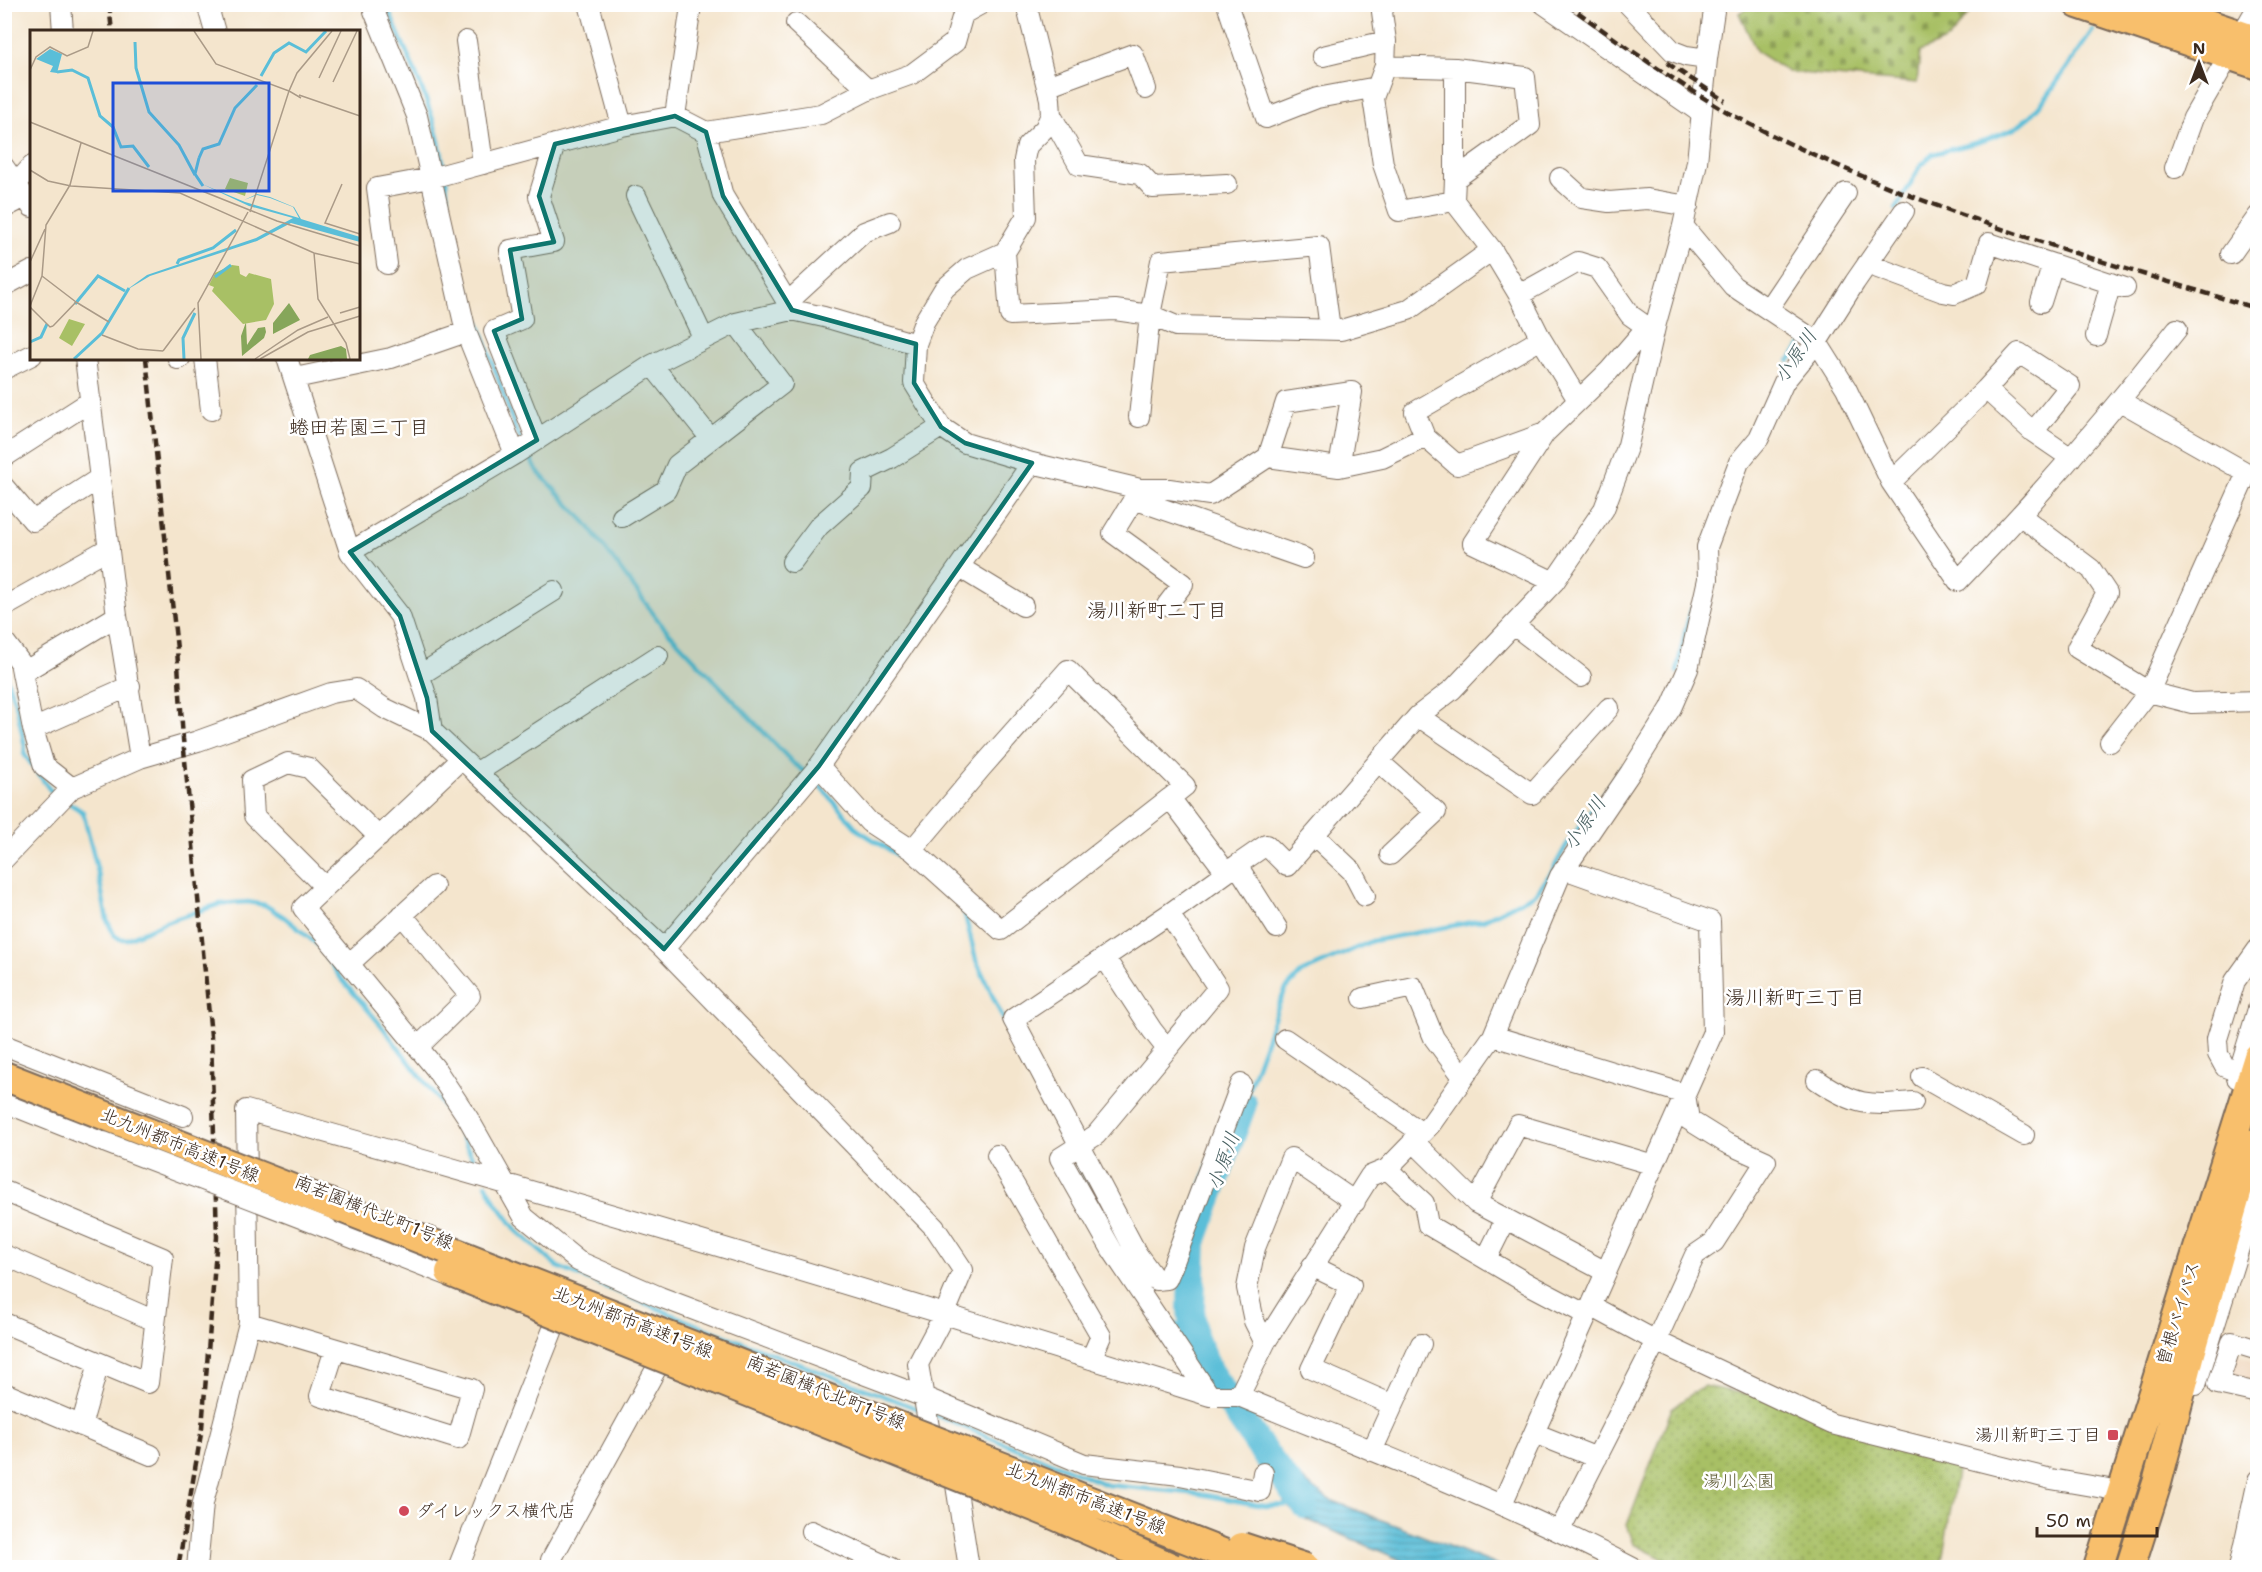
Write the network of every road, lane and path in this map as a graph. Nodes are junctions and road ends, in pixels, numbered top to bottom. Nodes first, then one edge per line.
1 (61, 4) edge
2 (207, 4) edge
3 (589, 4) edge
4 (689, 4) edge
5 (981, 4) edge
6 (1026, 4) edge
7 (1385, 4) edge
8 (1544, 4) edge
9 (1628, 4) edge
10 (1715, 4) edge
11 (2078, 4) edge
12 (2150, 4) edge
13 (2194, 4) edge
14 (1228, 7) dead end
15 (374, 11) dead end
16 (796, 23) dead end
17 (63, 30) edge
18 (214, 30) edge
19 (2248, 31) edge
20 (466, 41) dead end
21 (1386, 41) junction
22 (1323, 56) dead end
23 (1707, 59) junction
24 (2258, 65) edge
25 (1385, 66) junction
26 (1455, 68) junction
27 (1047, 86) junction
28 (1377, 87) junction
29 (1146, 89) dead end
30 (868, 90) junction
31 (1701, 113) junction
32 (1051, 115) junction
33 (675, 116) junction
34 (622, 126) junction
35 (706, 132) junction
36 (555, 144) junction
37 (483, 164) junction
38 (4, 167) edge
39 (2175, 168) dead end
40 (30, 174) edge
41 (431, 178) junction
42 (1560, 178) dead end
43 (1455, 179) junction
44 (1227, 184) dead end
45 (1846, 193) dead end
46 (24, 196) edge
47 (636, 196) dead end
48 (1454, 201) junction
49 (1688, 206) junction
50 (4, 208) edge
51 (1904, 211) dead end
52 (2258, 216) edge
53 (890, 222) dead end
54 (1683, 226) junction
55 (1492, 250) junction
56 (1005, 252) junction
57 (2231, 254) dead end
58 (387, 264) dead end
59 (1867, 264) junction
60 (2053, 264) junction
61 (30, 272) edge
62 (4, 286) edge
63 (1519, 296) junction
64 (2041, 302) dead end
65 (789, 307) junction
66 (1768, 309) junction
67 (1150, 315) junction
68 (736, 323) junction
69 (1652, 325) junction
70 (1330, 329) junction
71 (2177, 329) dead end
72 (466, 332) junction
73 (2096, 336) dead end
74 (704, 339) junction
75 (1541, 339) junction
76 (1817, 342) junction
77 (916, 344) junction
78 (30, 356) edge
79 (85, 360) edge
80 (205, 360) edge
81 (288, 360) edge
82 (652, 365) junction
83 (4, 369) edge
84 (295, 378) junction
85 (1986, 389) junction
86 (1578, 400) junction
87 (91, 401) junction
88 (2120, 401) junction
89 (211, 410) dead end
90 (1139, 417) dead end
91 (941, 427) junction
92 (2033, 432) junction
93 (1545, 433) junction
94 (1425, 437) junction
95 (711, 439) junction
96 (537, 440) junction
97 (515, 454) junction
98 (1268, 456) junction
99 (4, 457) edge
100 (2071, 458) junction
101 (1032, 463) junction
102 (1340, 467) junction
103 (2252, 475) edge
104 (100, 478) junction
105 (1891, 482) junction
106 (4, 487) edge
107 (1137, 494) junction
108 (2021, 516) junction
109 (622, 517) dead end
110 (109, 548) junction
111 (350, 552) junction
112 (1304, 558) dead end
113 (792, 562) dead end
114 (959, 567) junction
115 (1554, 582) junction
116 (554, 591) dead end
117 (1167, 604) dead end
118 (1023, 606) dead end
119 (4, 607) edge
120 (117, 616) junction
121 (1514, 625) junction
122 (4, 641) edge
123 (658, 656) dead end
124 (22, 673) junction
125 (420, 675) junction
126 (1581, 677) dead end
127 (130, 686) junction
128 (2149, 692) junction
129 (2258, 701) edge
130 (1609, 708) dead end
131 (1418, 716) junction
132 (33, 729) junction
133 (432, 731) junction
134 (2110, 742) dead end
135 (140, 758) junction
136 (461, 759) junction
137 (1378, 760) junction
138 (819, 766) junction
139 (476, 773) junction
140 (72, 788) junction
141 (1170, 798) junction
142 (1314, 835) junction
143 (379, 837) junction
144 (912, 850) junction
145 (1390, 855) dead end
146 (4, 859) edge
147 (1232, 868) junction
148 (1564, 868) junction
149 (434, 886) dead end
150 (325, 887) junction
151 (1365, 896) dead end
152 (1169, 914) junction
153 (402, 915) junction
154 (1277, 928) dead end
155 (664, 949) junction
156 (2258, 949) edge
157 (1105, 958) junction
158 (349, 964) junction
159 (1363, 998) dead end
160 (2258, 1009) edge
161 (1493, 1036) junction
162 (1285, 1039) dead end
163 (4, 1045) edge
164 (418, 1047) junction
165 (1167, 1049) junction
166 (4, 1069) edge
167 (2251, 1071) edge
168 (4, 1076) edge
169 (1462, 1077) junction
170 (1922, 1077) dead end
171 (1817, 1080) dead end
172 (1241, 1084) dead end
173 (1685, 1094) junction
174 (1913, 1102) dead end
175 (6, 1106) edge
176 (183, 1116) dead end
177 (2258, 1122) edge
178 (2024, 1135) dead end
179 (1418, 1137) junction
180 (1079, 1144) junction
181 (998, 1155) dead end
182 (1654, 1165) junction
183 (1387, 1169) junction
184 (507, 1184) junction
185 (2258, 1187) edge
186 (4, 1191) edge
187 (1355, 1202) junction
188 (1476, 1203) junction
189 (1506, 1219) junction
190 (1130, 1241) junction
191 (1112, 1251) junction
192 (4, 1255) edge
193 (1486, 1259) junction
194 (1312, 1266) junction
195 (1606, 1272) junction
196 (1589, 1310) junction
197 (945, 1313) junction
198 (556, 1318) junction
199 (155, 1321) junction
200 (4, 1323) edge
201 (249, 1323) junction
202 (1656, 1341) junction
203 (1265, 1342) junction
204 (1421, 1344) dead end
205 (335, 1349) junction
206 (2258, 1350) edge
207 (1091, 1359) junction
208 (661, 1360) junction
209 (99, 1362) junction
210 (4, 1393) edge
211 (2258, 1393) edge
212 (1210, 1396) junction
213 (1239, 1396) junction
214 (924, 1397) junction
215 (1393, 1406) junction
216 (81, 1426) junction
217 (930, 1433) junction
218 (1534, 1433) junction
219 (1372, 1450) junction
220 (2165, 1452) junction
221 (151, 1455) dead end
222 (1597, 1458) junction
223 (1263, 1473) dead end
224 (2258, 1480) edge
225 (956, 1485) junction
226 (2109, 1489) junction
227 (1094, 1501) junction
228 (1502, 1504) junction
229 (1047, 1512) junction
230 (1560, 1530) junction
231 (811, 1531) dead end
232 (197, 1568) edge
233 (458, 1568) edge
234 (549, 1568) edge
235 (892, 1568) edge
236 (969, 1568) edge
237 (1155, 1568) edge
238 (1173, 1568) edge
239 (1214, 1568) edge
240 (1261, 1568) edge
241 (1279, 1568) edge
242 (1306, 1568) edge
243 (1634, 1568) edge
244 (2092, 1568) edge
245 (2098, 1568) edge
246 (2130, 1568) edge
247 (2239, 1568) edge

1 - 17 street
2 - 18 street
3 - 34 street
4 - 33 street
5 - 30 street
6 - 27 street
7 - 21 street
8 - 31 street
9 - 23 street
10 - 23 street
11 - 19 highway
12 - 19 highway
13 - 19 highway
14 - 28 street
15 - 41 street
16 - 30 street
19 - 24 highway
19 - 39 street
20 - 37 street
21 - 22 street
21 - 25 street
23 - 31 street
25 - 26 street
25 - 28 street
26 - 43 street
26 - 43 street
27 - 29 street
27 - 32 street
28 - 48 street
30 - 35 street
31 - 49 street
32 - 44 street
32 - 56 street
33 - 34 street
33 - 35 street
34 - 36 street
35 - 65 street
36 - 37 street
36 - 96 street
37 - 41 street
38 - 46 street
40 - 46 street
41 - 58 street
41 - 72 street
42 - 49 street
43 - 48 street
45 - 66 street
46 - 50 street
47 - 74 street
48 - 55 street
49 - 54 street
51 - 59 street
52 - 57 street
53 - 65 street
54 - 66 street
54 - 69 street
55 - 63 street
55 - 70 street
56 - 67 street
56 - 77 street
59 - 60 street
59 - 76 street
60 - 64 street
60 - 73 street
61 - 62 street
63 - 69 street
63 - 75 street
65 - 68 street
65 - 77 street
66 - 76 street
67 - 70 street
67 - 70 street
67 - 90 street
68 - 74 street
68 - 95 street
69 - 86 street
69 - 115 street
71 - 88 street
72 - 84 street
72 - 97 street
74 - 82 street
75 - 86 street
75 - 94 street
76 - 105 street
76 - 148 street
77 - 91 street
78 - 83 street
79 - 87 street
80 - 89 street
81 - 84 street
82 - 95 street
82 - 96 street
84 - 111 street
85 - 92 street
85 - 92 street
85 - 105 street
86 - 93 street
87 - 99 street
87 - 104 street
88 - 100 street
88 - 103 street
91 - 101 street
91 - 113 street
92 - 100 street
93 - 94 street
93 - 115 street
94 - 102 street
95 - 109 street
96 - 97 street
97 - 111 street
98 - 102 street
98 - 102 street
98 - 107 street
100 - 108 street
101 - 107 street
101 - 114 street
103 - 128 street
104 - 106 street
104 - 110 street
105 - 108 street
107 - 112 street
107 - 117 street
108 - 128 street
110 - 119 street
110 - 120 street
111 - 125 street
114 - 118 street
114 - 138 street
115 - 121 street
116 - 125 street
120 - 124 street
120 - 127 street
121 - 126 street
121 - 131 street
122 - 124 street
123 - 139 street
124 - 132 street
125 - 133 street
127 - 132 street
127 - 135 street
128 - 129 street
128 - 134 street
130 - 131 street
131 - 137 street
132 - 140 street
133 - 135 street
133 - 136 street
135 - 140 street
136 - 139 street
136 - 143 street
137 - 142 street
137 - 145 street
138 - 144 street
138 - 155 street
139 - 155 street
140 - 146 street
141 - 144 street
141 - 144 street
141 - 147 street
142 - 147 street
142 - 151 street
143 - 150 street
143 - 150 street
147 - 152 street
147 - 154 street
148 - 161 street
148 - 173 street
149 - 153 street
150 - 158 street
152 - 157 street
152 - 165 street
153 - 158 street
153 - 164 street
155 - 197 street
156 - 167 street
157 - 165 street
157 - 180 street
158 - 164 street
159 - 169 street
160 - 167 street
161 - 169 street
161 - 173 street
162 - 179 street
163 - 176 street
164 - 184 street
165 - 180 street
166 - 217 street, 南若園横代北町1号線
167 - 226 street
167 - 245 highway, 曽根バイパス
168 - 227 highway, 北九州都市高速1号線, bridge
169 - 179 street
170 - 178 street
171 - 174 street
172 - 190 street
173 - 182 street
173 - 202 street
175 - 198 street, 南若園横代北町1号線, bridge
175 - 229 highway, 北九州都市高速1号線, bridge
177 - 220 highway, 曽根バイパス
179 - 183 street
179 - 188 street
180 - 190 street
180 - 191 street
181 - 207 street
182 - 188 street
182 - 195 street
183 - 187 street
183 - 193 street
184 - 197 street
184 - 201 street
184 - 214 street
185 - 220 street
186 - 199 street
187 - 194 street
187 - 203 street
188 - 189 street
189 - 193 street
189 - 195 street
190 - 191 street
191 - 212 street
192 - 199 street
193 - 196 street
194 - 203 street
194 - 215 street
195 - 196 street
196 - 202 street
196 - 218 street
197 - 207 street
197 - 214 street
198 - 208 street, 南若園横代北町1号線
198 - 233 street
199 - 209 street
200 - 209 street
201 - 205 street
201 - 232 street
202 - 222 street
202 - 226 street
203 - 213 street
204 - 215 street
205 - 205 street
206 - 211 street
207 - 212 street
208 - 225 street, 南若園横代北町1号線
208 - 234 street
209 - 216 street
210 - 216 street
212 - 213 street
213 - 219 street
214 - 217 street
214 - 223 street
215 - 219 street
216 - 221 street
217 - 225 street
217 - 241 street, 南若園横代北町1号線
218 - 222 street
218 - 228 street
219 - 228 street
220 - 246 highway, 曽根バイパス
222 - 230 street
224 - 247 street
225 - 236 street
225 - 237 street, 南若園横代北町1号線
226 - 244 street
227 - 240 highway, 北九州都市高速1号線, bridge
227 - 242 highway, bridge
228 - 230 street
229 - 238 highway, 北九州都市高速1号線, bridge
229 - 239 highway, bridge
230 - 243 street
231 - 235 street

